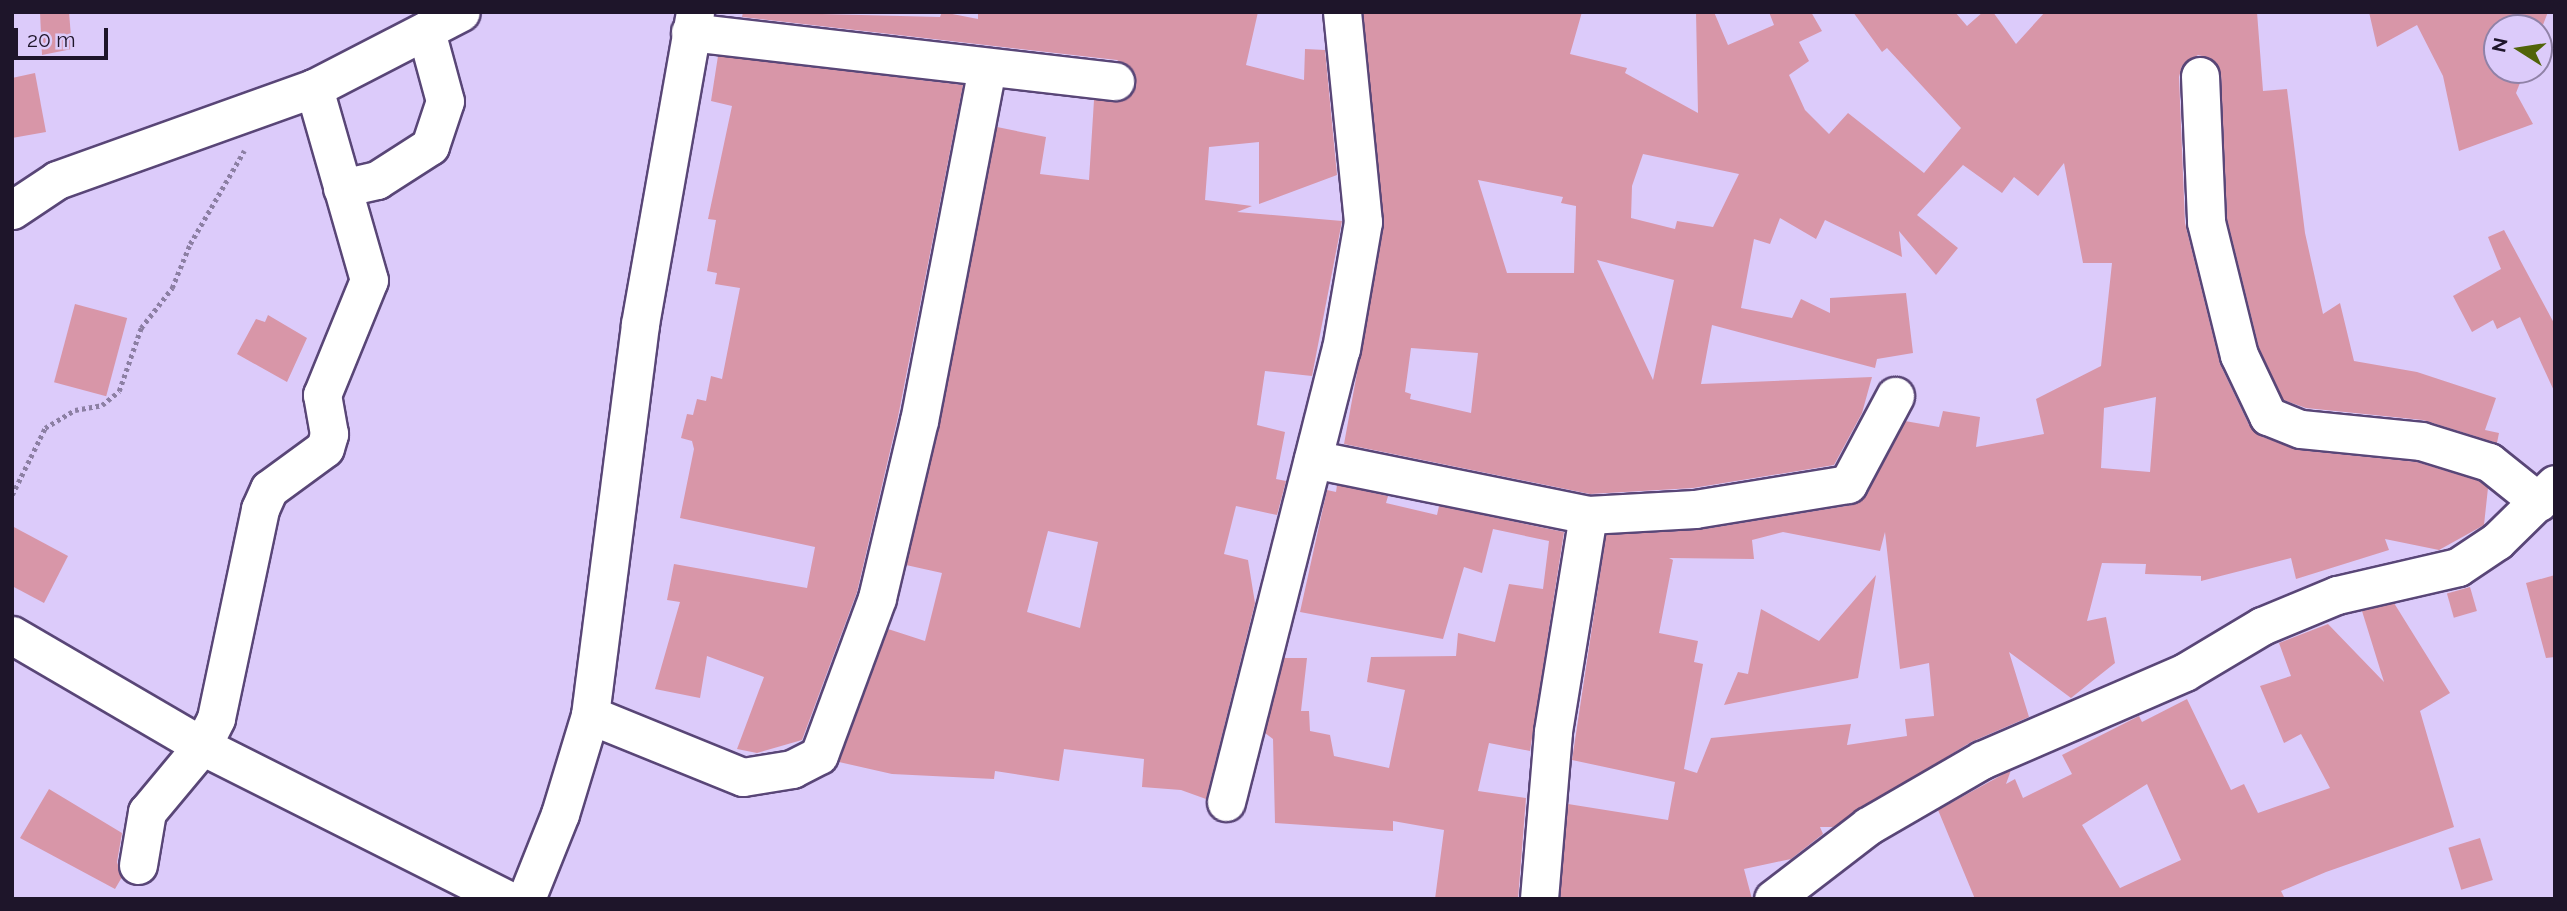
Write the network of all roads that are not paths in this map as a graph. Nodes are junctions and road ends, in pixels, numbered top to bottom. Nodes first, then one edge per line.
1 (461, 12) edge
2 (1342, 12) edge
3 (693, 22) edge
4 (426, 31) junction
5 (986, 69) junction
6 (2200, 76) dead end
7 (1115, 81) dead end
8 (314, 88) junction
9 (342, 188) junction
10 (12, 211) edge
11 (1895, 396) dead end
12 (1313, 459) junction
13 (2547, 493) edge
14 (1588, 515) junction
15 (12, 635) edge
16 (590, 715) junction
17 (202, 746) junction
18 (1226, 802) dead end
19 (138, 865) dead end
20 (509, 897) edge
21 (1539, 899) edge
22 (1773, 899) edge

1 - 4 street
2 - 12 street
3 - 5 street
3 - 16 street
4 - 8 street
4 - 9 street
5 - 7 street
5 - 16 street
6 - 13 street
8 - 9 street
8 - 10 street
9 - 17 street
11 - 14 street
12 - 14 street
12 - 18 street
13 - 22 street
14 - 21 street
15 - 17 street
16 - 20 street
17 - 19 street
17 - 20 street

